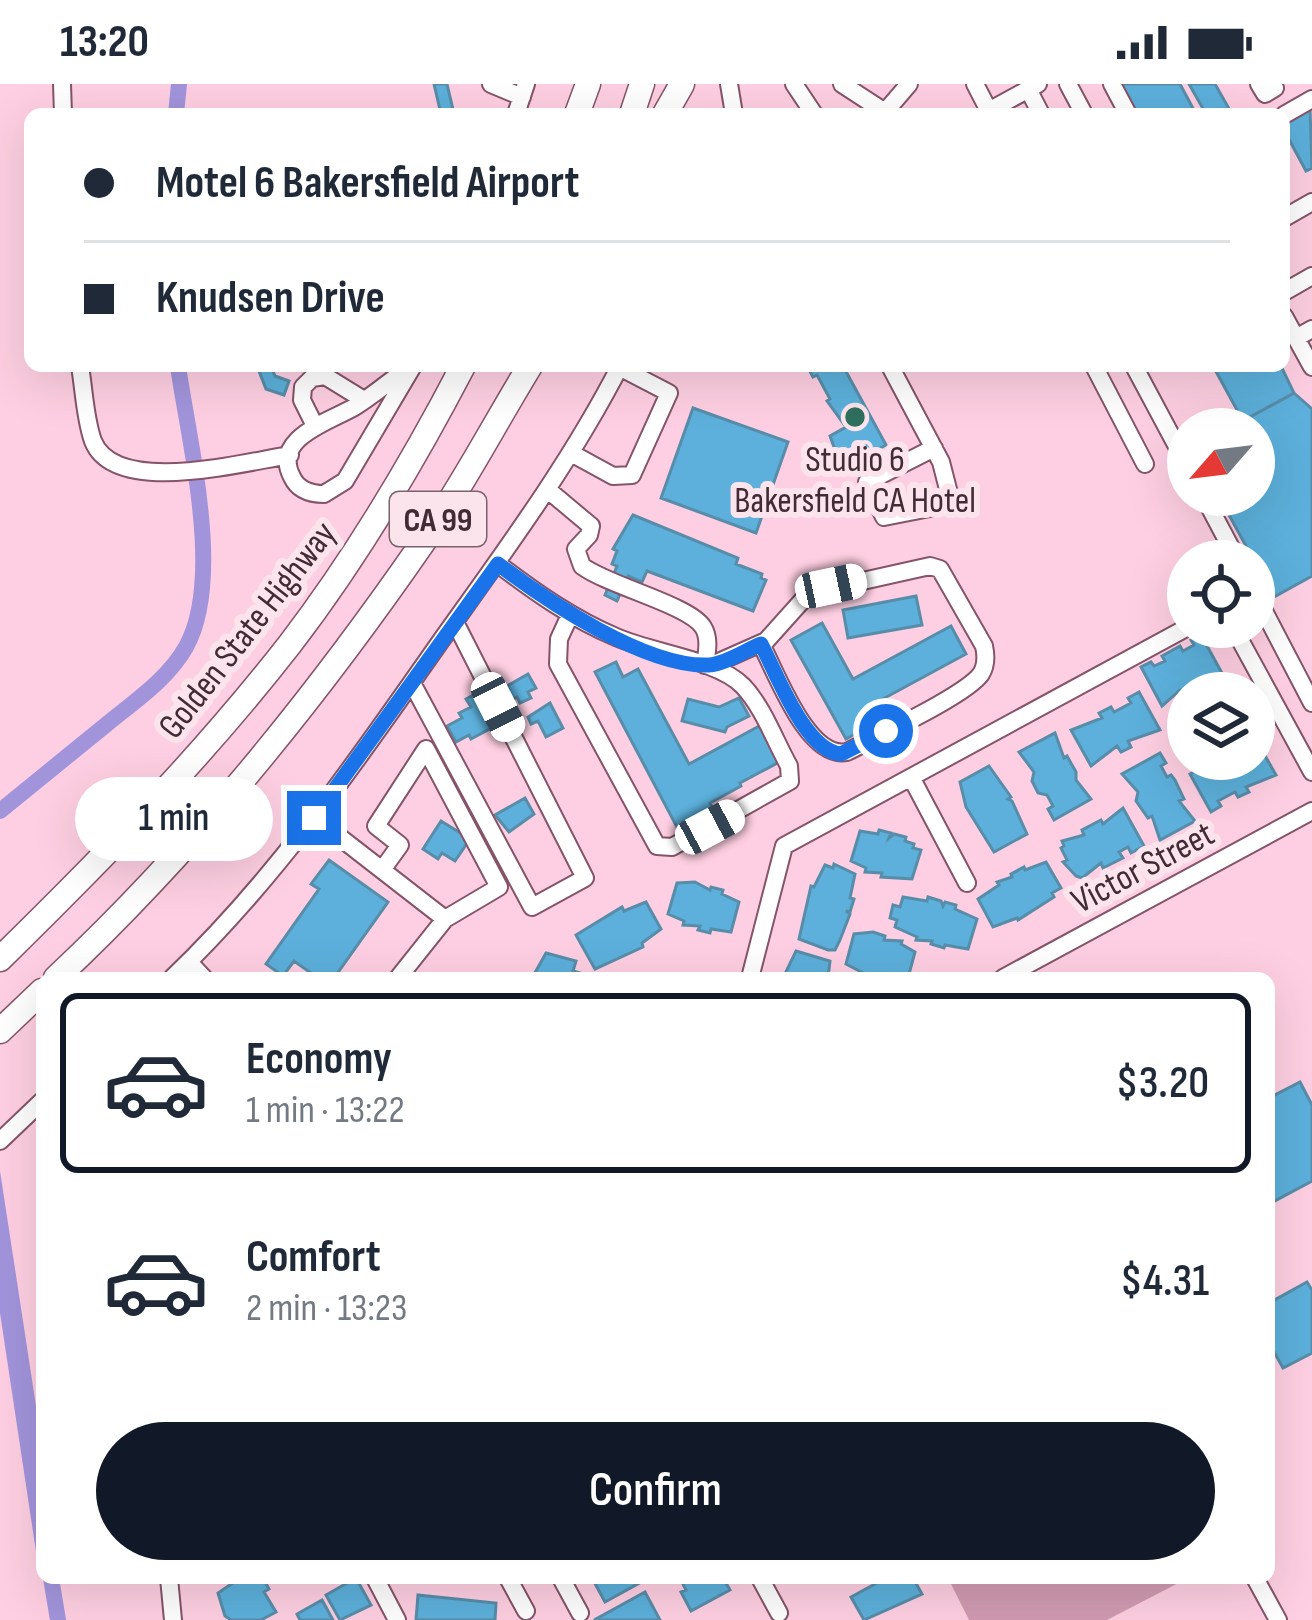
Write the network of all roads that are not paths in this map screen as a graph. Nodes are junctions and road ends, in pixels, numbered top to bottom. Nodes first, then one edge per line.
1 (491, 84) edge
2 (842, 84) edge
3 (909, 84) edge
4 (1033, 87) edge
5 (521, 98) edge
6 (878, 108) edge
7 (890, 108) edge
8 (997, 108) edge
9 (1304, 334) edge
10 (1312, 368) edge
11 (81, 372) edge
12 (404, 372) edge
13 (409, 372) edge
14 (459, 372) edge
15 (526, 372) edge
16 (617, 372) edge
17 (631, 372) edge
18 (893, 372) edge
19 (1097, 372) edge
20 (1137, 372) edge
21 (364, 400) junction
22 (315, 427) junction
23 (1167, 428) edge
24 (934, 448) junction
25 (572, 453) junction
26 (290, 454) junction
27 (1145, 464) dead end
28 (548, 490) junction
29 (498, 564) junction
30 (570, 615) junction
31 (454, 622) junction
32 (1275, 632) edge
33 (1167, 638) edge
34 (761, 644) junction
35 (1244, 648) edge
36 (709, 665) junction
37 (412, 683) junction
38 (1312, 703) edge
39 (1312, 772) edge
40 (911, 777) junction
41 (1312, 811) edge
42 (314, 818) junction
43 (382, 870) junction
44 (967, 883) dead end
45 (445, 919) junction
46 (0, 959) edge
47 (189, 962) junction
48 (62, 972) edge
49 (178, 972) edge
50 (199, 972) edge
51 (403, 972) edge
52 (752, 972) edge
53 (1014, 972) edge
54 (36, 998) edge
55 (5, 1026) edge
56 (36, 1107) edge
57 (4, 1137) edge
58 (174, 1584) edge
59 (378, 1584) edge
60 (511, 1584) edge
61 (564, 1584) edge
62 (763, 1584) edge
63 (1258, 1584) edge
64 (526, 1611) dead end
65 (580, 1613) dead end
66 (780, 1618) edge
67 (173, 1620) edge
68 (397, 1620) edge
69 (1278, 1620) edge

1 - 5 street
2 - 6 street
3 - 7 street
4 - 8 street
9 - 10 street
11 - 26 street
12 - 21 street
13 - 26 street
14 - 46 highway, Golden State Highway / CA 99
15 - 48 highway, CA 99
16 - 25 street
17 - 25 street
18 - 24 street
19 - 27 street
20 - 23 street
21 - 22 street
21 - 22 street
22 - 26 street
24 - 24 street
25 - 28 street
28 - 29 street
28 - 36 street
29 - 30 street
29 - 31 street
30 - 36 street
30 - 36 street
31 - 37 street
31 - 37 street
32 - 38 street
33 - 40 street
34 - 34 street
34 - 36 street
35 - 39 street
37 - 42 street
40 - 44 street
40 - 52 street
41 - 53 street, Victor Street
42 - 43 street
42 - 47 street
43 - 45 street
43 - 45 street
45 - 51 street
47 - 49 street
47 - 50 street
54 - 55 highway
56 - 57 street
58 - 67 street
59 - 68 street
60 - 64 street
61 - 65 street
62 - 66 street
63 - 69 street

